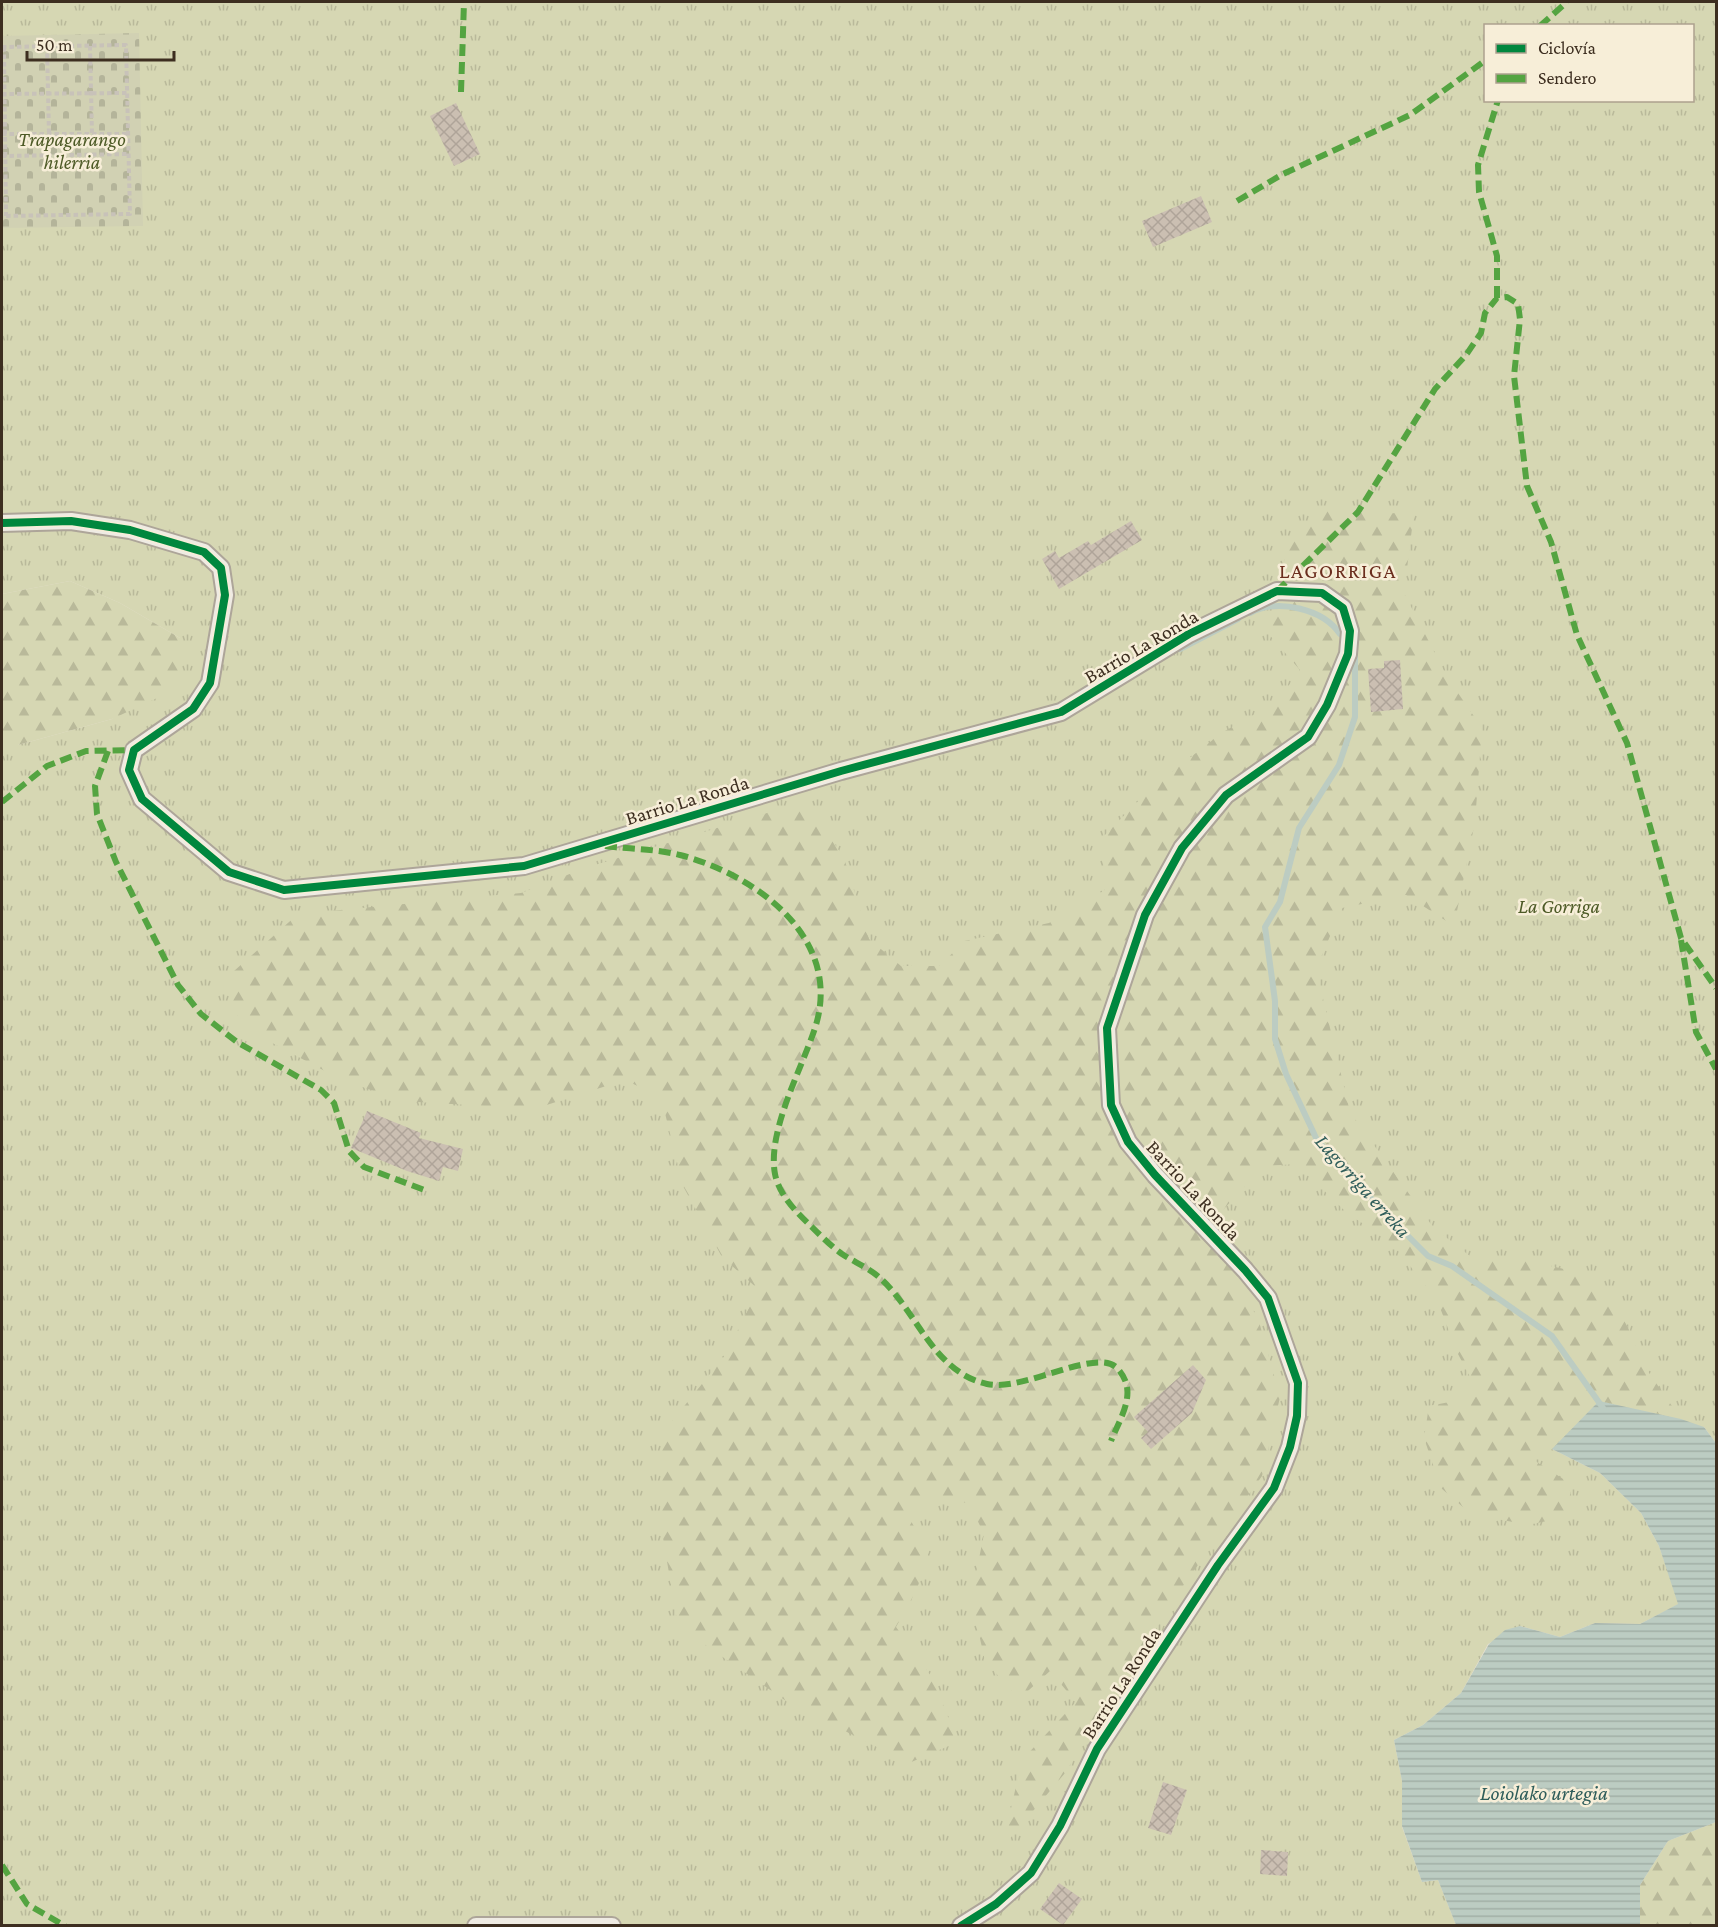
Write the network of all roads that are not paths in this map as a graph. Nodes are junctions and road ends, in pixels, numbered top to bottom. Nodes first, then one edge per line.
1 (2, 523) edge
2 (476, 1926) edge
3 (612, 1926) edge
4 (961, 1926) edge

1 - 4 street, Barrio La Ronda
2 - 3 street

